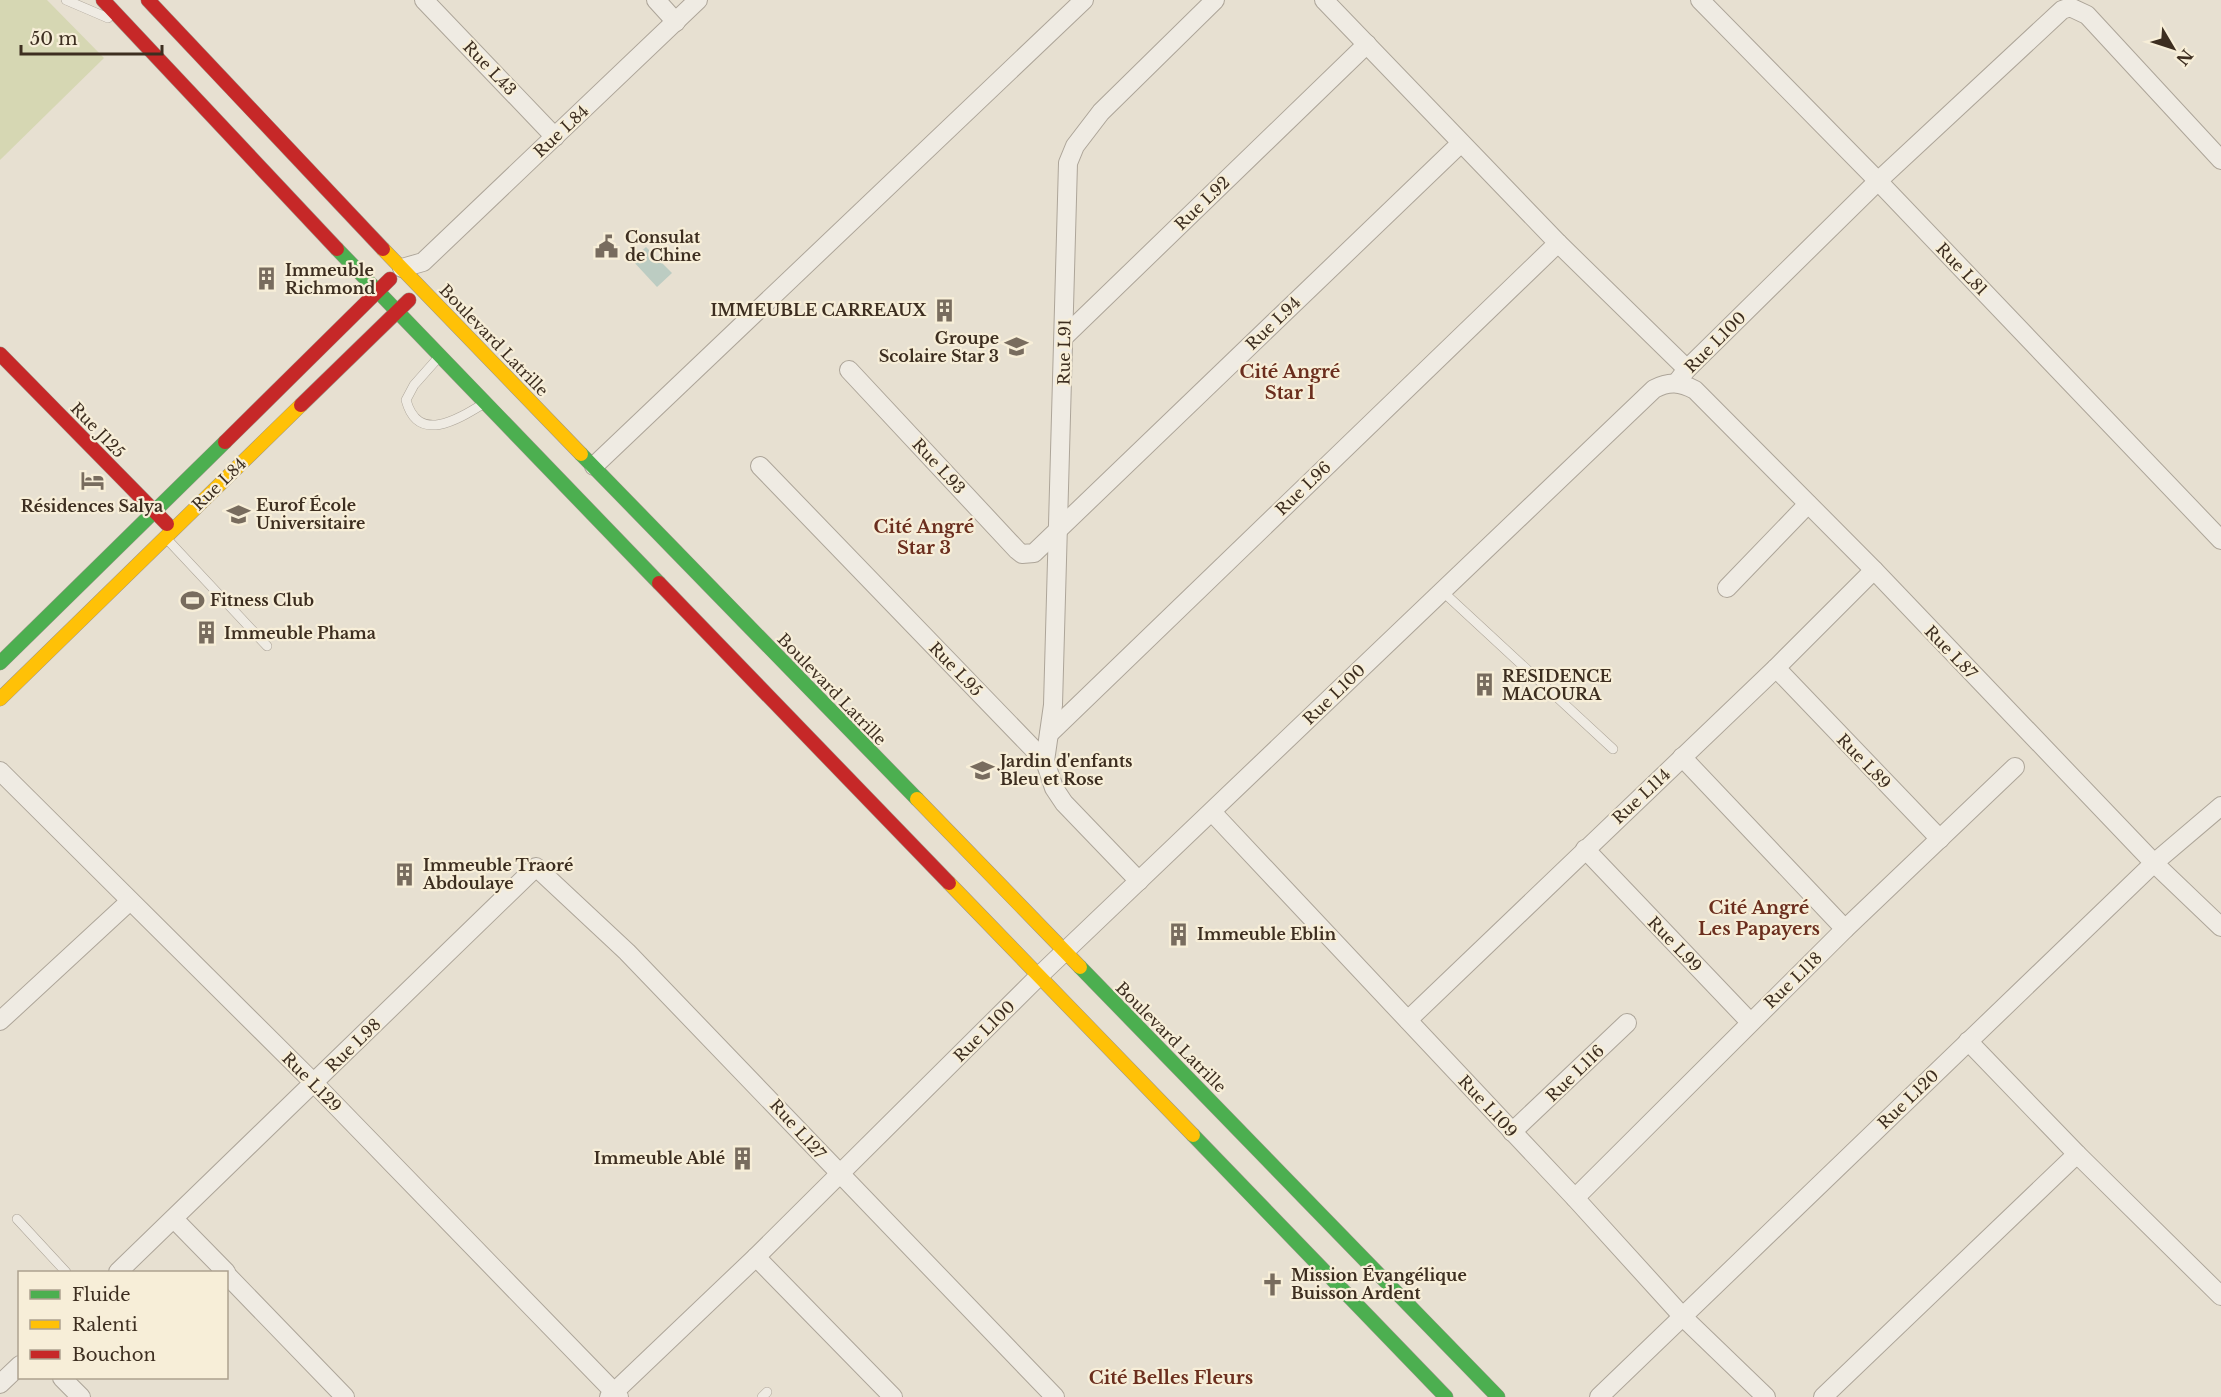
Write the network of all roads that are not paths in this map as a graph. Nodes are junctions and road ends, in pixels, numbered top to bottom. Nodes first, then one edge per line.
1 (66, 0) edge
2 (103, 0) edge
3 (148, 0) edge
4 (424, 0) edge
5 (656, 0) edge
6 (698, 0) edge
7 (1084, 0) edge
8 (1215, 0) edge
9 (1324, 0) edge
10 (1707, 2) edge
11 (676, 22) junction
12 (126, 24) junction
13 (1367, 44) junction
14 (555, 137) junction
15 (1461, 143) junction
16 (2221, 160) edge
17 (1878, 181) junction
18 (1558, 243) junction
19 (423, 262) junction
20 (402, 268) junction
21 (420, 288) junction
22 (377, 291) junction
23 (397, 312) junction
24 (1065, 336) junction
25 (0, 354) edge
26 (439, 356) junction
27 (849, 369) dead end
28 (1682, 376) junction
29 (484, 403) junction
30 (594, 466) junction
31 (760, 466) dead end
32 (1808, 504) junction
33 (154, 512) junction
34 (1059, 528) junction
35 (168, 533) junction
36 (2221, 540) edge
37 (1874, 570) junction
38 (1727, 588) dead end
39 (1441, 590) junction
40 (267, 646) dead end
41 (0, 663) edge
42 (1776, 668) junction
43 (0, 699) edge
44 (1050, 734) junction
45 (1613, 749) dead end
46 (1682, 757) junction
47 (1045, 761) junction
48 (2015, 767) dead end
49 (0, 771) edge
50 (2221, 806) edge
51 (1212, 812) junction
52 (1940, 839) junction
53 (1585, 849) junction
54 (2154, 863) junction
55 (536, 867) joint
56 (1139, 881) junction
57 (130, 901) junction
58 (2221, 927) edge
59 (1845, 929) junction
60 (1064, 952) junction
61 (1039, 976) junction
62 (1408, 1020) junction
63 (0, 1022) edge
64 (1750, 1022) junction
65 (1627, 1023) dead end
66 (1968, 1041) junction
67 (314, 1083) junction
68 (1517, 1127) junction
69 (2077, 1154) junction
70 (840, 1175) junction
71 (1575, 1198) junction
72 (17, 1219) dead end
73 (174, 1219) junction
74 (756, 1257) junction
75 (65, 1271) edge
76 (119, 1271) edge
77 (224, 1271) edge
78 (228, 1275) edge
79 (2221, 1296) edge
80 (1684, 1318) junction
81 (18, 1367) edge
82 (64, 1379) edge
83 (0, 1384) edge
84 (614, 1395) edge
85 (81, 1397) edge
86 (345, 1397) edge
87 (893, 1397) edge
88 (1055, 1397) edge
89 (1446, 1397) edge
90 (1498, 1397) edge
91 (1599, 1397) edge
92 (1766, 1397) edge
93 (1822, 1397) edge

1 - 12 lane
2 - 12 main road
3 - 20 main road, Boulevard Latrille
4 - 14 street, Rue L43
5 - 11 street
6 - 11 street, Rue L84
7 - 30 street
8 - 24 street, Rue L91
9 - 13 street, Rue L87
10 - 17 street, Rue L81
11 - 14 street, Rue L84
12 - 22 main road
13 - 15 street, Rue L87
13 - 24 street, Rue L92
14 - 19 street, Rue L84
15 - 18 street, Rue L87
15 - 34 street, Rue L94
16 - 17 street, Rue L100
17 - 28 street, Rue L100
17 - 36 street, Rue L81
18 - 28 street, Rue L87
18 - 44 street, Rue L96
19 - 20 street, Rue L84
19 - 21 street
20 - 21 main road, Boulevard Latrille
20 - 22 main road, Rue L84
21 - 23 main road, Rue L84
21 - 30 main road, Boulevard Latrille
22 - 23 main road
22 - 33 main road, Rue L84
23 - 26 main road
23 - 35 main road, Rue L84
24 - 34 street, Rue L91
25 - 33 main road, Rue J125
26 - 29 main road
26 - 29 lane
27 - 34 street, Rue L93
28 - 32 street, Rue L87
28 - 39 street, Rue L100
29 - 61 main road
30 - 60 main road, Boulevard Latrille
31 - 47 street, Rue L95
32 - 37 street, Rue L87
32 - 38 street
33 - 35 main road, Rue J125
33 - 41 main road, Rue L84
34 - 44 street, Rue L91
35 - 40 lane
35 - 43 main road, Rue L84
37 - 42 street, Rue L114
37 - 54 street, Rue L87
39 - 45 lane
39 - 51 street, Rue L100
42 - 46 street, Rue L114
42 - 52 street, Rue L89
44 - 47 street, Rue L91
46 - 53 street, Rue L114
46 - 59 street
47 - 56 street, Rue L95
48 - 52 street, Rue L118
49 - 57 street, Rue L129
50 - 54 street, Rue L120
51 - 56 street, Rue L100
51 - 62 street, Rue L109
52 - 59 street, Rue L118
53 - 62 street, Rue L114
53 - 64 street, Rue L99
54 - 58 street, Rue L87
54 - 66 street, Rue L120
55 - 67 street, Rue L98
55 - 70 street, Rue L127
56 - 60 street, Rue L100
57 - 63 street
57 - 67 street, Rue L129
59 - 64 street, Rue L118
60 - 61 street, Rue L100
60 - 90 main road, Boulevard Latrille
61 - 70 street, Rue L100
61 - 89 main road
62 - 68 street, Rue L109
64 - 71 street, Rue L118
65 - 68 street, Rue L116
66 - 69 street
66 - 80 street, Rue L120
67 - 73 street, Rue L98
67 - 84 street, Rue L129
68 - 71 street, Rue L109
69 - 79 street
69 - 93 street
70 - 74 street, Rue L100
70 - 88 street, Rue L127
71 - 80 street, Rue L109
72 - 75 lane
73 - 76 street, Rue L98
73 - 77 street
74 - 84 street, Rue L100
74 - 87 street
78 - 86 street
80 - 91 street, Rue L120
80 - 92 street, Rue L109
81 - 83 street
82 - 85 street

